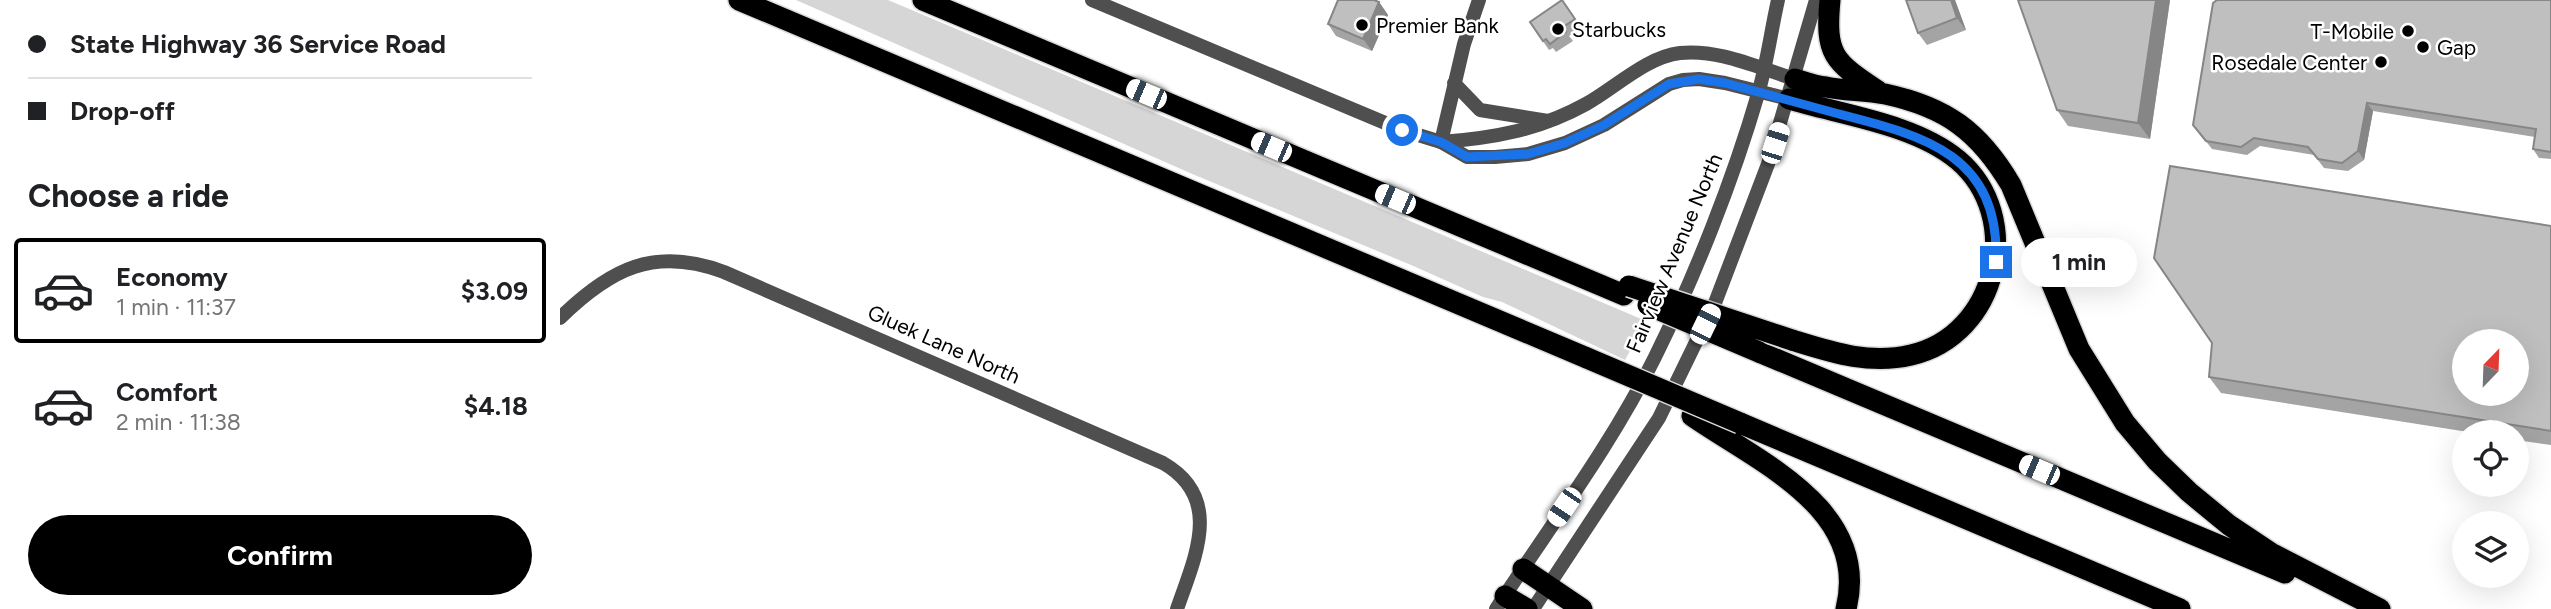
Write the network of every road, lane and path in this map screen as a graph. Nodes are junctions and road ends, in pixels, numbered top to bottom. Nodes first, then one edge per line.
1 (739, 0) edge
2 (923, 0) edge
3 (1092, 0) edge
4 (1479, 0) edge
5 (1778, 0) edge
6 (1816, 0) edge
7 (1830, 0) edge
8 (1763, 69) junction
9 (1454, 83) junction
10 (1792, 89) junction
11 (1759, 92) junction
12 (1883, 94) junction
13 (1549, 122) junction
14 (1441, 142) junction
15 (1626, 291) junction
16 (560, 318) edge
17 (1670, 393) junction
18 (1523, 569) junction
19 (1549, 587) junction
20 (1500, 602) edge
21 (1177, 609) edge
22 (1527, 609) edge
23 (1533, 609) edge
24 (1582, 609) edge
25 (1846, 609) edge
26 (2180, 609) edge
27 (2371, 609) edge
28 (2380, 609) edge

1 - 17 highway, bridge
2 - 15 highway
3 - 14 street
4 - 9 street
5 - 8 street, Fairview Avenue North
6 - 10 street
7 - 12 highway
8 - 10 street
8 - 11 street, Fairview Avenue North
8 - 13 street
9 - 13 street
9 - 14 street
10 - 11 street
10 - 12 highway
10 - 15 highway, bridge
10 - 19 street
11 - 14 street
11 - 18 street, Fairview Avenue North
12 - 28 highway
13 - 14 street
15 - 27 highway, bridge
16 - 21 street, Gluek Lane North
17 - 25 highway
17 - 26 highway, bridge
18 - 19 highway
18 - 20 street, Fairview Avenue North
19 - 23 street
19 - 24 highway
20 - 22 highway

